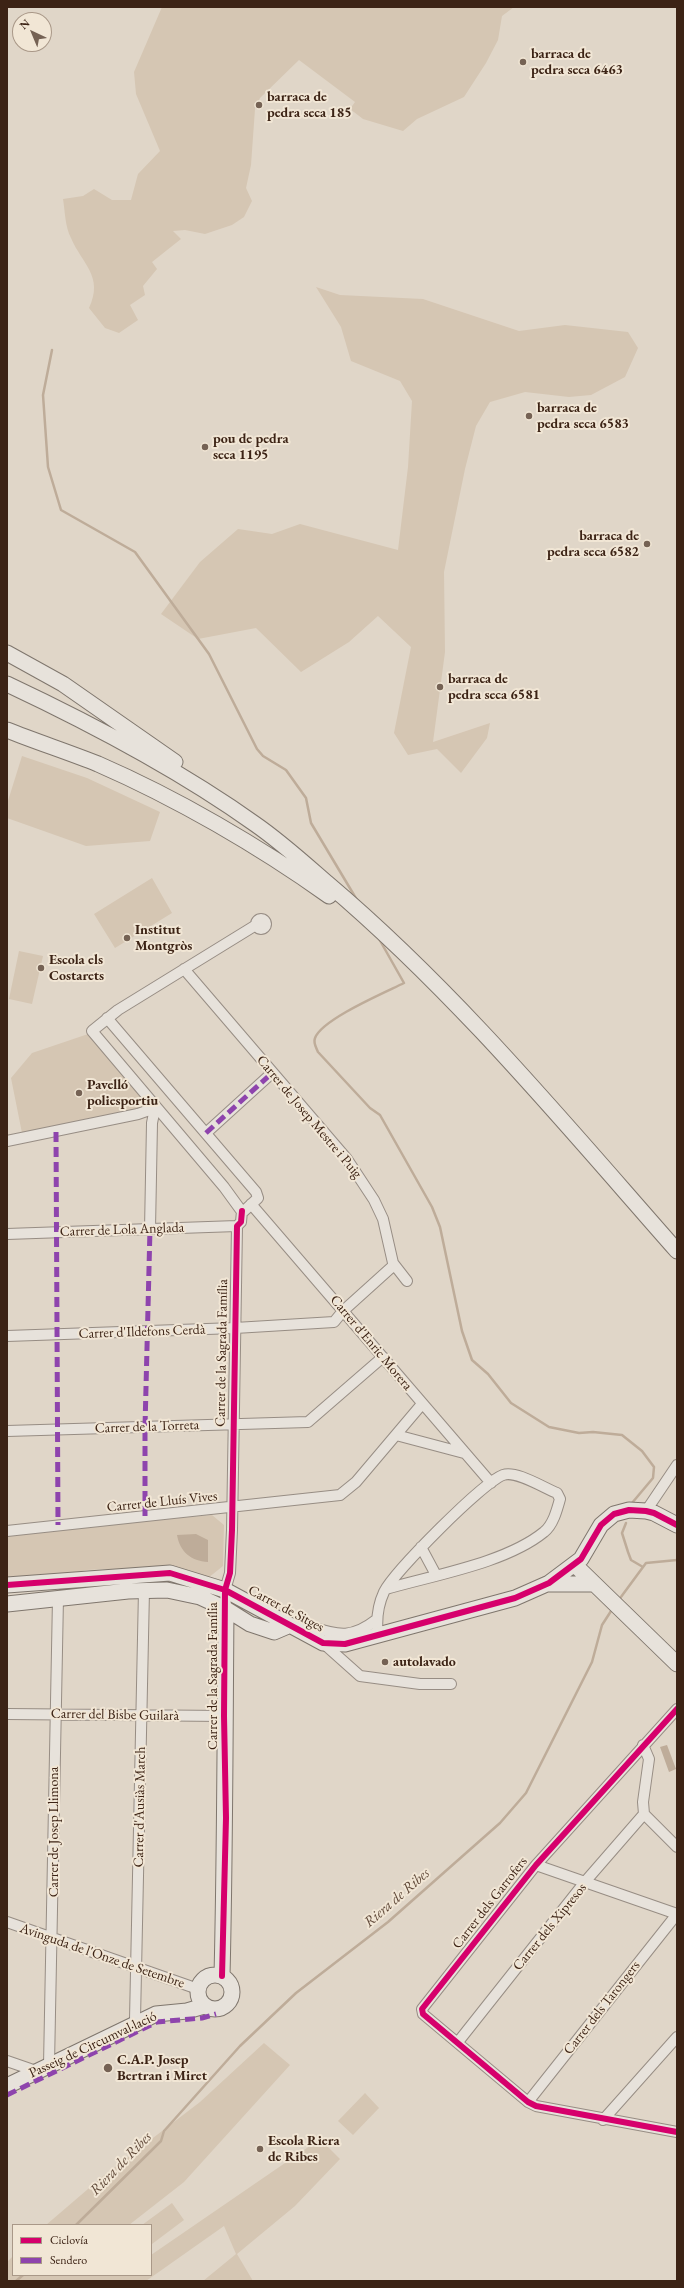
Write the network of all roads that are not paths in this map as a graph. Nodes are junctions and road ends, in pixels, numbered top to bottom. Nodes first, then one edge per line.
1 (7, 653) edge
2 (7, 684) edge
3 (9, 731) edge
4 (187, 779) junction
5 (362, 913) junction
6 (256, 925) dead end
7 (184, 968) junction
8 (107, 1018) junction
9 (272, 1073) junction
10 (155, 1108) junction
11 (206, 1134) junction
12 (7, 1141) edge
13 (252, 1204) junction
14 (242, 1211) junction
15 (237, 1226) junction
16 (150, 1229) junction
17 (7, 1234) edge
18 (677, 1251) edge
19 (394, 1265) junction
20 (407, 1281) dead end
21 (343, 1311) junction
22 (235, 1328) junction
23 (7, 1336) edge
24 (383, 1357) junction
25 (422, 1404) junction
26 (233, 1425) junction
27 (7, 1431) edge
28 (396, 1435) junction
29 (464, 1453) junction
30 (677, 1466) edge
31 (490, 1483) junction
32 (232, 1506) junction
33 (646, 1511) junction
34 (677, 1524) edge
35 (7, 1531) edge
36 (421, 1547) junction
37 (590, 1547) junction
38 (575, 1565) junction
39 (436, 1575) junction
40 (547, 1583) junction
41 (7, 1585) edge
42 (386, 1589) junction
43 (599, 1589) junction
44 (144, 1590) junction
45 (225, 1590) junction
46 (58, 1598) junction
47 (7, 1604) edge
48 (226, 1609) junction
49 (376, 1620) junction
50 (288, 1626) junction
51 (303, 1633) junction
52 (378, 1636) junction
53 (323, 1643) junction
54 (673, 1659) edge
55 (451, 1684) dead end
56 (677, 1709) edge
57 (7, 1714) edge
58 (55, 1714) junction
59 (142, 1715) junction
60 (224, 1716) junction
61 (643, 1745) junction
62 (644, 1814) junction
63 (677, 1847) edge
64 (536, 1865) junction
65 (584, 1883) junction
66 (677, 1914) edge
67 (7, 1922) edge
68 (53, 1939) junction
69 (136, 1968) junction
70 (222, 1976) junction
71 (198, 1989) junction
72 (204, 2006) junction
73 (136, 2022) junction
74 (677, 2037) edge
75 (458, 2042) junction
76 (7, 2062) edge
77 (42, 2068) junction
78 (7, 2086) edge
79 (528, 2102) junction
80 (603, 2120) junction
81 (677, 2132) edge

1 - 4 street
2 - 4 street
3 - 5 street
4 - 5 street
5 - 18 street
6 - 7 street
7 - 8 street
7 - 9 street, Carrer de Josep Mestre i Puig
8 - 10 street
8 - 11 street
9 - 11 street
9 - 19 street, Carrer de Josep Mestre i Puig
10 - 12 street
10 - 14 street
10 - 16 street
11 - 13 street
13 - 14 street
13 - 21 street, Carrer d'Enric Morera
14 - 15 street, Carrer de la Sagrada Família
15 - 16 street, Carrer de Lola Anglada
15 - 22 street, Carrer de la Sagrada Família
16 - 17 street, Carrer de Lola Anglada
19 - 20 street, Carrer de Josep Mestre i Puig
19 - 21 street, Carrer d'Ildefons Cerdà
21 - 22 street, Carrer d'Ildefons Cerdà
21 - 24 street, Carrer d'Enric Morera
22 - 23 street, Carrer d'Ildefons Cerdà
22 - 26 street, Carrer de la Sagrada Família
24 - 25 street, Carrer d'Enric Morera
24 - 26 street, Carrer de la Torreta
25 - 28 street, Carrer de Lluís Vives
25 - 29 street, Carrer d'Enric Morera
26 - 27 street, Carrer de la Torreta
26 - 32 street, Carrer de la Sagrada Família
28 - 29 street
28 - 32 street, Carrer de Lluís Vives
29 - 31 street, Carrer d'Enric Morera
30 - 33 street
31 - 36 street
31 - 39 street
32 - 35 street, Carrer de Lluís Vives
32 - 45 street, Carrer de la Sagrada Família
33 - 34 street
33 - 37 street, Carrer de Sitges
36 - 39 street
36 - 42 street
37 - 38 street, Carrer de Sitges
37 - 43 street
38 - 40 street, Carrer de Sitges
38 - 43 street
39 - 42 street
40 - 43 street
40 - 52 street, Carrer de Sitges
41 - 45 street, Carrer de Sitges
42 - 49 street
43 - 54 street
44 - 46 street
44 - 48 street
44 - 59 street, Carrer d'Ausiàs March
45 - 48 street, Carrer de la Sagrada Família
45 - 50 street, Carrer de Sitges
46 - 47 street
46 - 58 street, Carrer de Josep Llimona
48 - 50 street
48 - 60 street, Carrer de la Sagrada Família
49 - 51 street
49 - 52 street
50 - 51 street, Carrer de Sitges
51 - 53 street, Carrer de Sitges
52 - 53 street, Carrer de Sitges
53 - 55 street
56 - 61 street, Carrer dels Garrofers
57 - 58 street, Carrer del Bisbe Guilarà
58 - 59 street, Carrer del Bisbe Guilarà
58 - 68 street, Carrer de Josep Llimona
59 - 60 street, Carrer del Bisbe Guilarà
59 - 69 street, Carrer d'Ausiàs March
60 - 70 street, Carrer de la Sagrada Família
61 - 62 street
61 - 64 street, Carrer dels Garrofers
62 - 63 street
62 - 65 street, Carrer dels Xipresos
64 - 65 street
64 - 75 street, Carrer dels Garrofers
65 - 66 street
65 - 75 street, Carrer dels Xipresos
66 - 79 street, Carrer dels Tarongers
67 - 68 street, Avinguda de l'Onze de Setembre
68 - 69 street, Avinguda de l'Onze de Setembre
68 - 77 street, Carrer de Josep Llimona
69 - 71 street, Avinguda de l'Onze de Setembre
69 - 73 street, Carrer d'Ausiàs March
70 - 71 street
70 - 72 street
71 - 72 street
72 - 73 street, Passeig de Circumval·lació
73 - 77 street, Passeig de Circumval·lació
74 - 80 street
75 - 79 street, Carrer dels Garrofers
76 - 77 street
77 - 78 street, Passeig de Circumval·lació
79 - 80 street
80 - 81 street

